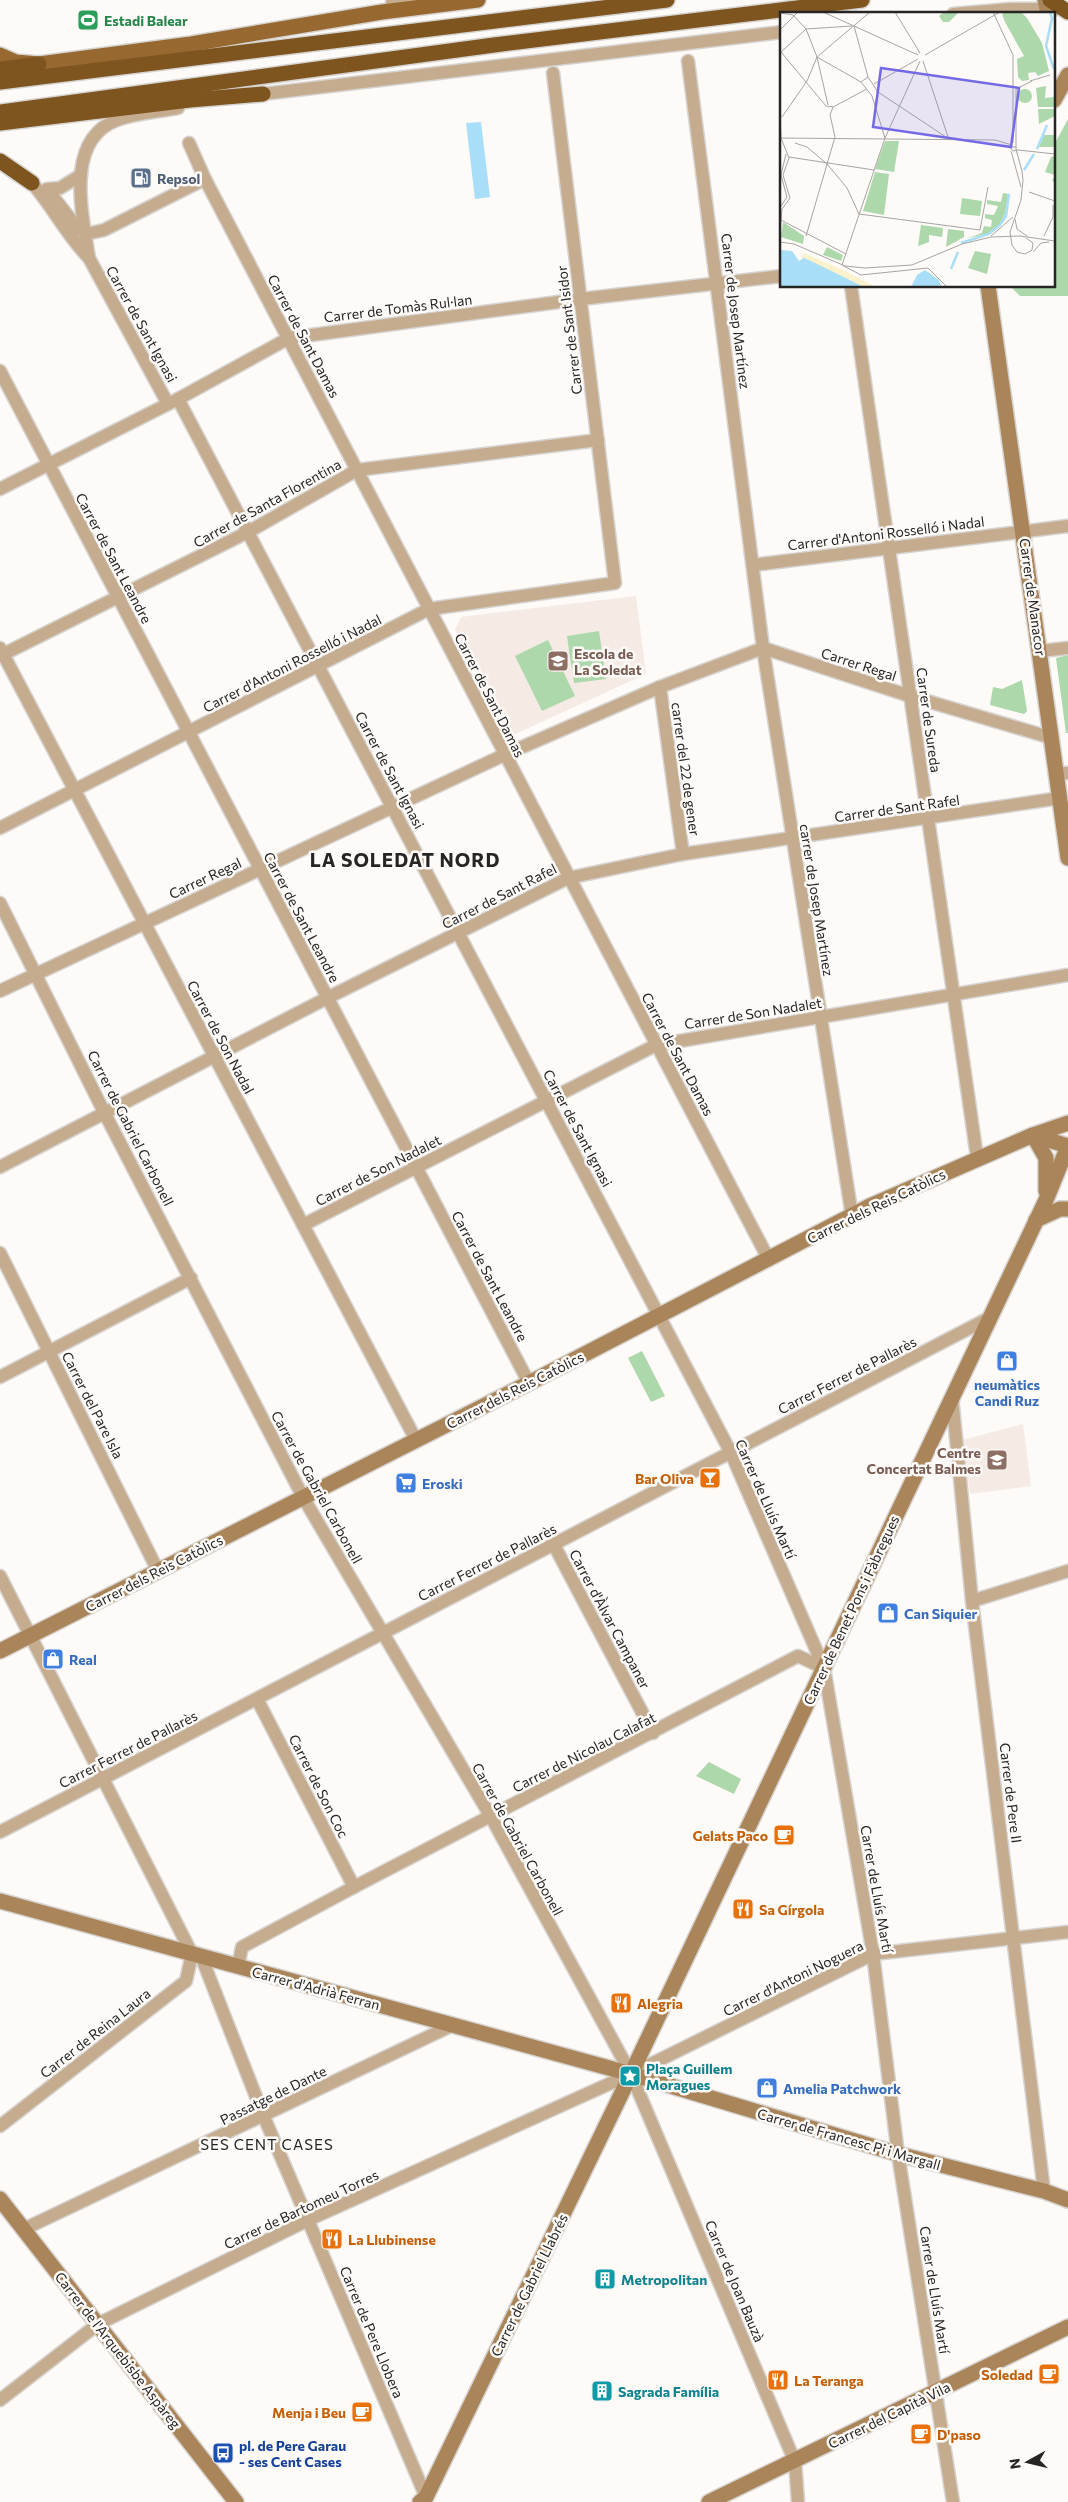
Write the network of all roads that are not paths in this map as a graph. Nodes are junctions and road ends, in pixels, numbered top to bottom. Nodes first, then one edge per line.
1 (416, 0) edge
2 (478, 0) edge
3 (666, 0) edge
4 (862, 0) edge
5 (1054, 7) edge
6 (982, 12) edge
7 (780, 32) edge
8 (228, 38) junction
9 (0, 55) edge
10 (688, 61) dead end
11 (39, 64) junction
12 (0, 69) edge
13 (553, 72) dead end
14 (1068, 75) edge
15 (0, 82) edge
16 (263, 94) junction
17 (1056, 96) edge
18 (0, 112) edge
19 (0, 124) edge
20 (189, 143) dead end
21 (0, 161) edge
22 (80, 175) junction
23 (205, 179) junction
24 (32, 183) junction
25 (47, 190) junction
26 (86, 234) junction
27 (89, 258) junction
28 (780, 276) edge
29 (718, 284) junction
30 (851, 288) edge
31 (988, 288) edge
32 (999, 288) edge
33 (581, 299) junction
34 (995, 336) junction
35 (289, 338) junction
36 (1, 374) edge
37 (173, 401) junction
38 (598, 440) junction
39 (49, 465) junction
40 (357, 470) junction
41 (0, 489) edge
42 (1068, 526) edge
43 (1024, 530) junction
44 (248, 532) junction
45 (889, 548) junction
46 (753, 564) junction
47 (615, 583) joint
48 (118, 598) junction
49 (429, 609) junction
50 (763, 648) junction
51 (1068, 648) edge
52 (1040, 651) junction
53 (1, 653) edge
54 (318, 666) junction
55 (660, 687) junction
56 (910, 696) junction
57 (188, 732) junction
58 (1052, 738) junction
59 (504, 755) junction
60 (1062, 773) edge
61 (74, 790) junction
62 (1060, 798) junction
63 (393, 807) junction
64 (928, 820) junction
65 (0, 828) edge
66 (792, 838) junction
67 (683, 854) junction
68 (1068, 858) edge
69 (259, 869) junction
70 (568, 878) junction
71 (0, 903) edge
72 (144, 923) junction
73 (459, 934) junction
74 (36, 974) junction
75 (1068, 974) edge
76 (0, 990) edge
77 (954, 995) junction
78 (328, 998) junction
79 (821, 1017) junction
80 (656, 1044) junction
81 (214, 1057) junction
82 (546, 1100) junction
83 (105, 1114) junction
84 (1068, 1123) edge
85 (1033, 1135) junction
86 (1068, 1146) edge
87 (977, 1158) junction
88 (0, 1167) edge
89 (416, 1168) junction
90 (1046, 1200) junction
91 (1068, 1209) edge
92 (852, 1216) junction
93 (1036, 1220) junction
94 (303, 1225) junction
95 (0, 1253) edge
96 (768, 1260) junction
97 (191, 1278) junction
98 (659, 1314) junction
99 (989, 1318) junction
100 (50, 1353) junction
101 (0, 1377) edge
102 (529, 1383) junction
103 (952, 1398) junction
104 (416, 1440) junction
105 (731, 1452) junction
106 (303, 1498) junction
107 (554, 1545) junction
108 (158, 1571) junction
109 (1068, 1571) edge
110 (0, 1576) edge
111 (972, 1601) junction
112 (382, 1634) junction
113 (32, 1635) junction
114 (0, 1652) edge
115 (824, 1668) junction
116 (257, 1699) junction
117 (653, 1733) junction
118 (104, 1778) junction
119 (491, 1817) junction
120 (0, 1832) edge
121 (354, 1887) junction
122 (0, 1902) edge
123 (1068, 1932) edge
124 (1014, 1938) junction
125 (873, 1954) junction
126 (197, 1955) junction
127 (238, 1966) junction
128 (453, 2025) junction
129 (632, 2074) junction
130 (264, 2117) junction
131 (0, 2126) edge
132 (898, 2154) junction
133 (1044, 2191) junction
134 (0, 2199) edge
135 (1068, 2200) edge
136 (308, 2220) junction
137 (24, 2229) junction
138 (98, 2324) junction
139 (1068, 2330) edge
140 (935, 2392) junction
141 (0, 2400) edge
142 (795, 2462) junction
143 (426, 2500) edge
144 (236, 2502) edge
145 (709, 2502) edge
146 (798, 2502) edge
147 (952, 2502) edge

1 - 8 street
2 - 8 main road
3 - 15 highway
4 - 18 highway
5 - 6 street
7 - 16 street
8 - 11 main road
9 - 11 main road
10 - 29 street, Carrer de Josep Martínez
11 - 12 highway
13 - 33 street, Carrer de Sant Isidor
14 - 17 street
16 - 19 highway
16 - 22 street
20 - 23 street, Carrer de Sant Damas
21 - 24 highway
22 - 25 street
22 - 26 street
23 - 26 street
23 - 35 street, Carrer de Sant Damas
24 - 25 street
24 - 27 street
25 - 26 street
26 - 27 street
27 - 37 street, Carrer de Sant Ignasi
28 - 29 street, Carrer de Tomàs Rul·lan
29 - 33 street, Carrer de Tomàs Rul·lan
29 - 46 street, Carrer de Josep Martínez
30 - 45 street, Carrer de Sureda
31 - 34 street, Carrer de Manacor
32 - 34 street, Carrer de Manacor
33 - 35 street, Carrer de Tomàs Rul·lan
33 - 38 street, Carrer de Sant Isidor
34 - 43 street, Carrer de Manacor
35 - 37 street, Carrer de Tomàs Rul·lan
35 - 40 street, Carrer de Sant Damas
36 - 39 street, Carrer de Sant Leandre
37 - 39 street, Carrer de Tomàs Rul·lan
37 - 44 street, Carrer de Sant Ignasi
38 - 40 street, Carrer de Santa Florentina
38 - 47 street, Carrer de Sant Isidor
39 - 41 street, Carrer de Tomàs Rul·lan
39 - 48 street, Carrer de Sant Leandre
40 - 44 street, Carrer de Santa Florentina
40 - 49 street, Carrer de Sant Damas
42 - 43 street, Carrer d'Antoni Rosselló i Nadal
43 - 45 street, Carrer d'Antoni Rosselló i Nadal
43 - 52 street, Carrer de Manacor
44 - 48 street, Carrer de Santa Florentina
44 - 54 street, Carrer de Sant Ignasi
45 - 46 street, Carrer d'Antoni Rosselló i Nadal
45 - 56 street, Carrer de Sureda
46 - 50 street, Carrer de Josep Martínez
47 - 49 street, Carrer d'Antoni Rosselló i Nadal
48 - 53 street, Carrer de Santa Florentina
48 - 57 street, Carrer de Sant Leandre
49 - 54 street, Carrer d'Antoni Rosselló i Nadal
49 - 59 street, Carrer de Sant Damas
50 - 55 street
50 - 56 street, Carrer Regal
50 - 66 street, carrer de Josep Martínez
51 - 52 street
52 - 58 street, Carrer de Manacor
53 - 61 street, Carrer de Son Nadal
54 - 57 street, Carrer d'Antoni Rosselló i Nadal
54 - 63 street, Carrer de Sant Ignasi
55 - 59 street, Carrer Regal
55 - 67 street, carrer del 22 de gener
56 - 58 street, Carrer Regal
56 - 64 street, Carrer de Sureda
57 - 61 street, Carrer d'Antoni Rosselló i Nadal
57 - 69 street, Carrer de Sant Leandre
58 - 60 street, Carrer de Manacor
59 - 63 street, Carrer Regal
59 - 70 street, Carrer de Sant Damas
60 - 62 street, Carrer de Manacor
61 - 65 street, Carrer d'Antoni Rosselló i Nadal
61 - 72 street, Carrer de Son Nadal
62 - 64 street, Carrer de Sant Rafel
62 - 68 street, Carrer de Manacor
63 - 69 street, Carrer Regal
63 - 73 street, Carrer de Sant Ignasi
64 - 66 street, Carrer de Sant Rafel
64 - 77 street, Carrer de Sureda
66 - 67 street, Carrer de Sant Rafel
66 - 79 street, carrer de Josep Martínez
67 - 70 street, Carrer de Sant Rafel
69 - 72 street, Carrer Regal
69 - 78 street, Carrer de Sant Leandre
70 - 73 street, Carrer de Sant Rafel
70 - 80 street, Carrer de Sant Damas
71 - 74 street, Carrer de Gabriel Carbonell
72 - 74 street, Carrer Regal
72 - 81 street, Carrer de Son Nadal
73 - 78 street, Carrer de Sant Rafel
73 - 82 street, Carrer de Sant Ignasi
74 - 76 street, Carrer Regal
74 - 83 street, Carrer de Gabriel Carbonell
75 - 77 street, Carrer de Son Nadalet
77 - 79 street, Carrer de Son Nadalet
77 - 87 street, Carrer de Sureda
78 - 81 street, Carrer de Sant Rafel
78 - 89 street, Carrer de Sant Leandre
79 - 80 street, Carrer de Son Nadalet
79 - 92 street, carrer de Josep Martínez
80 - 82 street, Carrer de Son Nadalet
80 - 96 street, Carrer de Sant Damas
81 - 83 street, Carrer de Sant Rafel
81 - 94 street, Carrer de Son Nadal
82 - 89 street, Carrer de Son Nadalet
82 - 98 street, Carrer de Sant Ignasi
83 - 88 street, Carrer de Sant Rafel
83 - 97 street, Carrer de Gabriel Carbonell
84 - 85 street, Carrer dels Reis Catòlics
85 - 86 street
85 - 87 street, Carrer dels Reis Catòlics
85 - 90 street
86 - 90 street, Carrer de Benet Pons i Fàbregues
87 - 92 street, Carrer dels Reis Catòlics
89 - 94 street, Carrer de Son Nadalet
89 - 102 street, Carrer de Sant Leandre
90 - 93 street, Carrer de Benet Pons i Fàbregues
91 - 93 street
92 - 96 street, Carrer dels Reis Catòlics
93 - 99 street, Carrer de Benet Pons i Fàbregues
94 - 104 street, Carrer de Son Nadal
95 - 100 street, Carrer del Pare Isla
96 - 98 street, Carrer dels Reis Catòlics
97 - 100 street
97 - 106 street, Carrer de Gabriel Carbonell
98 - 102 street, Carrer dels Reis Catòlics
98 - 105 street, Carrer de Lluís Martí
99 - 103 street, Carrer de Benet Pons i Fàbregues
99 - 105 street, Carrer Ferrer de Pallarès
100 - 101 street
100 - 108 street, Carrer del Pare Isla
102 - 104 street, Carrer dels Reis Catòlics
103 - 111 street, Carrer de Pere II
103 - 115 street, Carrer de Benet Pons i Fàbregues
104 - 106 street, Carrer dels Reis Catòlics
105 - 107 street, Carrer Ferrer de Pallarès
105 - 115 street, Carrer de Lluís Martí
106 - 108 street, Carrer dels Reis Catòlics
106 - 112 street, Carrer de Gabriel Carbonell
107 - 112 street, Carrer Ferrer de Pallarès
107 - 117 street, Carrer d'Àlvar Campaner
108 - 113 street, Carrer dels Reis Catòlics
109 - 111 street
110 - 113 street, Carrer de Pere Llobera
111 - 124 street, Carrer de Pere II
112 - 116 street, Carrer Ferrer de Pallarès
112 - 119 street, Carrer de Gabriel Carbonell
113 - 114 street, Carrer dels Reis Catòlics
113 - 118 street, Carrer de Pere Llobera
115 - 117 street, Carrer de Nicolau Calafat
115 - 125 street, Carrer de Lluís Martí
115 - 129 street, Carrer de Benet Pons i Fàbregues
116 - 118 street, Carrer Ferrer de Pallarès
116 - 121 street, Carrer de Son Coc
117 - 119 street, Carrer de Nicolau Calafat
118 - 120 street, Carrer Ferrer de Pallarès
118 - 126 street, Carrer de Pere Llobera
119 - 121 street, Carrer de Nicolau Calafat
119 - 129 street, Carrer de Gabriel Carbonell
121 - 127 street, Carrer de Nicolau Calafat
122 - 126 street, Carrer d'Adrià Ferran
123 - 124 street, Carrer d'Antoni Noguera
124 - 125 street, Carrer d'Antoni Noguera
124 - 133 street, Carrer de Pere II
125 - 129 street, Carrer d'Antoni Noguera
125 - 132 street, Carrer de Lluís Martí
126 - 127 street, Carrer d'Adrià Ferran
126 - 130 street, Carrer de Pere Llobera
126 - 131 street, Carrer de Reina Laura
127 - 128 street, Carrer d'Adrià Ferran
128 - 129 street, Carrer d'Adrià Ferran
128 - 130 street, Passatge de Dante
129 - 132 street, Carrer de Francesc Pi i Margall
129 - 136 street, Carrer de Bartomeu Torres
129 - 142 street, Carrer de Joan Bauzà
129 - 143 street, Carrer de Gabriel Llabrés
130 - 136 street, Carrer de Pere Llobera
130 - 137 street, Passatge de Dante
132 - 133 street, Carrer de Francesc Pi i Margall
132 - 140 street, Carrer de Lluís Martí
133 - 135 street, Carrer de Francesc Pi i Margall
134 - 137 street, Carrer de l'Arquebisbe Aspàreg
136 - 138 street, Carrer de Bartomeu Torres
136 - 143 street, Carrer de Pere Llobera
137 - 138 street, Carrer de l'Arquebisbe Aspàreg
138 - 141 street, Carrer de Bartomeu Torres
138 - 144 street, Carrer de l'Arquebisbe Aspàreg
139 - 140 street, Carrer del Capità Vila
140 - 142 street, Carrer del Capità Vila
140 - 147 street, Carrer de Lluís Martí
142 - 145 street, Carrer del Capità Vila
142 - 146 street, Carrer de Joan Bauzà

